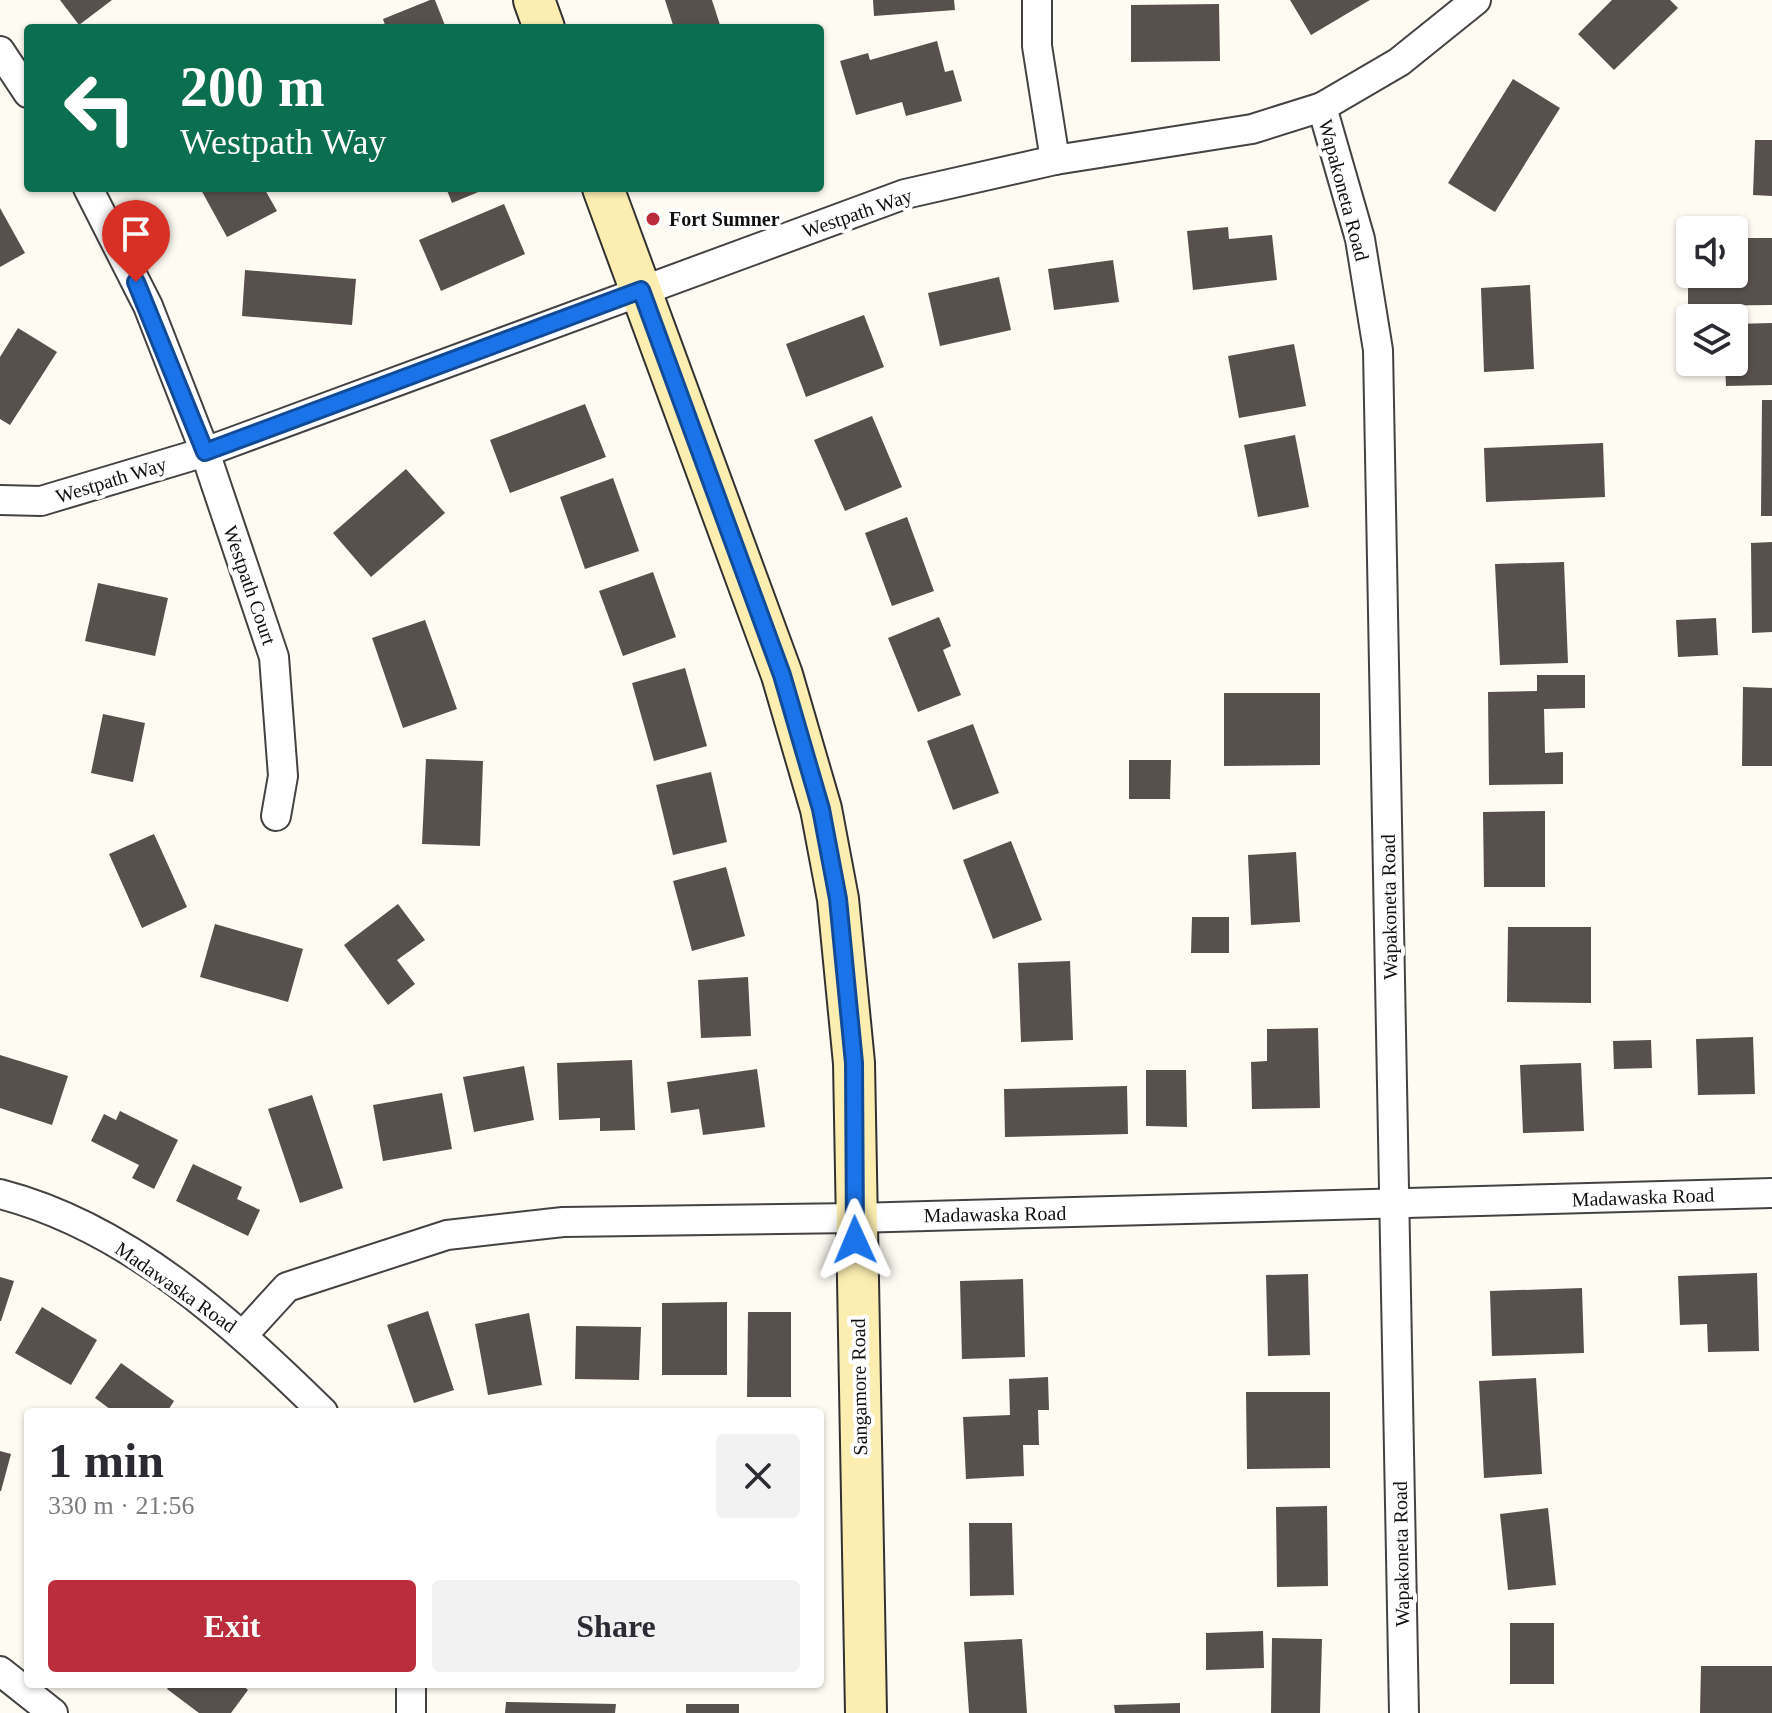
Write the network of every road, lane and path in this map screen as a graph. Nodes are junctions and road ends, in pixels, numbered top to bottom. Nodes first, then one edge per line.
1 (534, 0) edge
2 (1037, 0) edge
3 (1476, 0) edge
4 (543, 24) edge
5 (0, 51) edge
6 (24, 87) edge
7 (1322, 107) junction
8 (1055, 160) junction
9 (90, 192) edge
10 (604, 192) edge
11 (641, 290) junction
12 (205, 452) junction
13 (0, 500) edge
14 (276, 816) dead end
15 (1772, 1193) edge
16 (0, 1194) edge
17 (1395, 1204) junction
18 (855, 1218) junction
19 (244, 1334) junction
20 (319, 1408) edge
21 (0, 1671) edge
22 (411, 1688) edge
23 (53, 1713) edge
24 (411, 1713) edge
25 (866, 1713) edge
26 (1404, 1713) edge

1 - 4 street
2 - 8 street
3 - 7 street, Westpath Way
5 - 6 street
7 - 8 street, Westpath Way
7 - 17 street, Wapakoneta Road
8 - 11 street, Westpath Way
9 - 12 street, Westpath Court
10 - 11 street, Sangamore Road
11 - 12 street, Westpath Way
11 - 18 street, Sangamore Road
12 - 13 street, Westpath Way
12 - 14 street, Westpath Court
15 - 17 street, Madawaska Road
16 - 19 street, Madawaska Road
17 - 18 street, Madawaska Road
17 - 26 street, Wapakoneta Road
18 - 19 street, Madawaska Road
18 - 25 street, Sangamore Road
19 - 20 street
21 - 23 street
22 - 24 street

